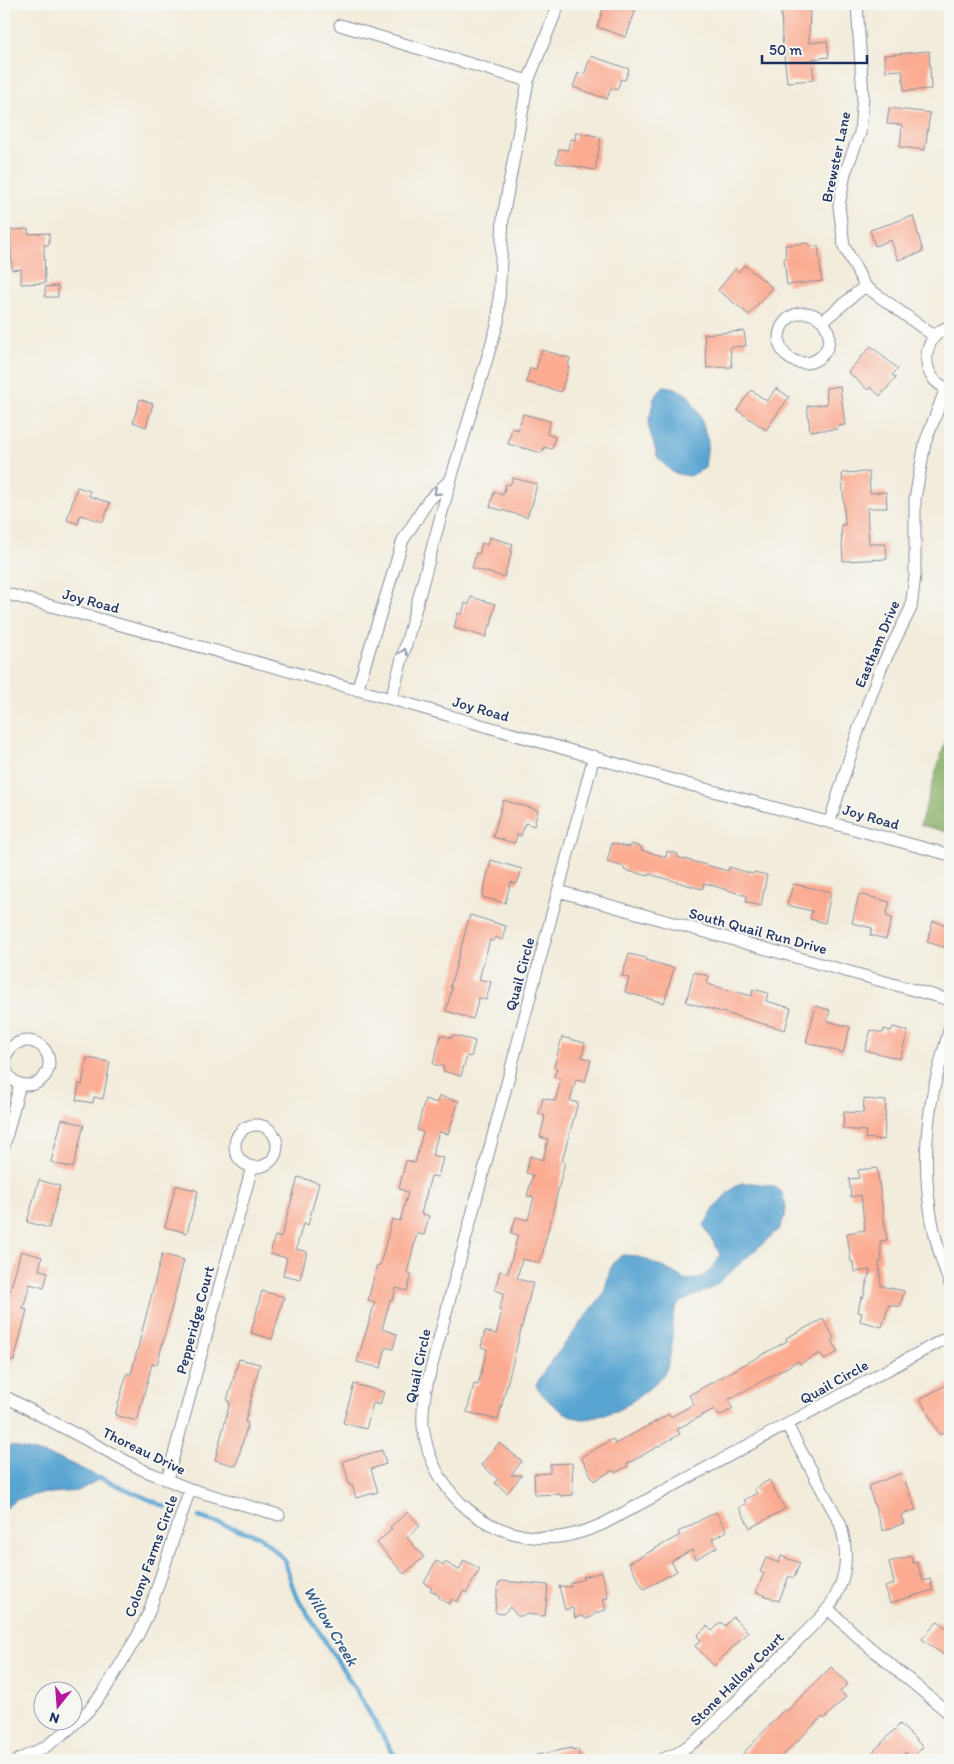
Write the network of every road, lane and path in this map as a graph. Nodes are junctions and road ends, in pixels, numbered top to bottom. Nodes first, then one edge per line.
1 (559, 4) edge
2 (857, 4) edge
3 (340, 26) dead end
4 (528, 81) junction
5 (865, 286) junction
6 (823, 321) junction
7 (950, 326) edge
8 (934, 336) junction
9 (948, 388) edge
10 (451, 480) junction
11 (4, 593) edge
12 (357, 690) junction
13 (391, 699) junction
14 (594, 756) junction
15 (830, 822) junction
16 (950, 855) edge
17 (558, 891) junction
18 (950, 1000) edge
19 (950, 1026) edge
20 (20, 1084) dead end
21 (4, 1146) edge
22 (252, 1167) dead end
23 (950, 1284) edge
24 (950, 1336) edge
25 (4, 1396) edge
26 (787, 1425) junction
27 (167, 1480) junction
28 (190, 1489) junction
29 (279, 1516) dead end
30 (828, 1609) junction
31 (950, 1714) edge
32 (18, 1760) edge
33 (660, 1760) edge

1 - 4 street
2 - 5 street, Brewster Lane
3 - 4 street
4 - 10 street
5 - 6 street
5 - 8 street, Brewster Lane
6 - 6 street
7 - 8 street
8 - 9 street
9 - 15 street, Eastham Drive
10 -> 12 street
13 -> 10 street
11 - 12 street, Joy Road
12 - 13 street, Joy Road
13 - 14 street, Joy Road
14 - 15 street, Joy Road
14 - 17 street, Quail Circle
15 - 16 street, Joy Road
17 - 18 street, South Quail Run Drive
17 - 26 street, Quail Circle
19 - 23 street
20 - 21 street
22 - 27 street, Pepperidge Court
24 - 26 street, Quail Circle
25 - 27 street, Thoreau Drive
26 - 30 street, Stone Hallow Court
27 - 28 street, Thoreau Drive
28 - 29 street, Thoreau Drive
28 - 32 street, Colony Farms Circle
30 - 31 street
30 - 33 street, Stone Hallow Court

